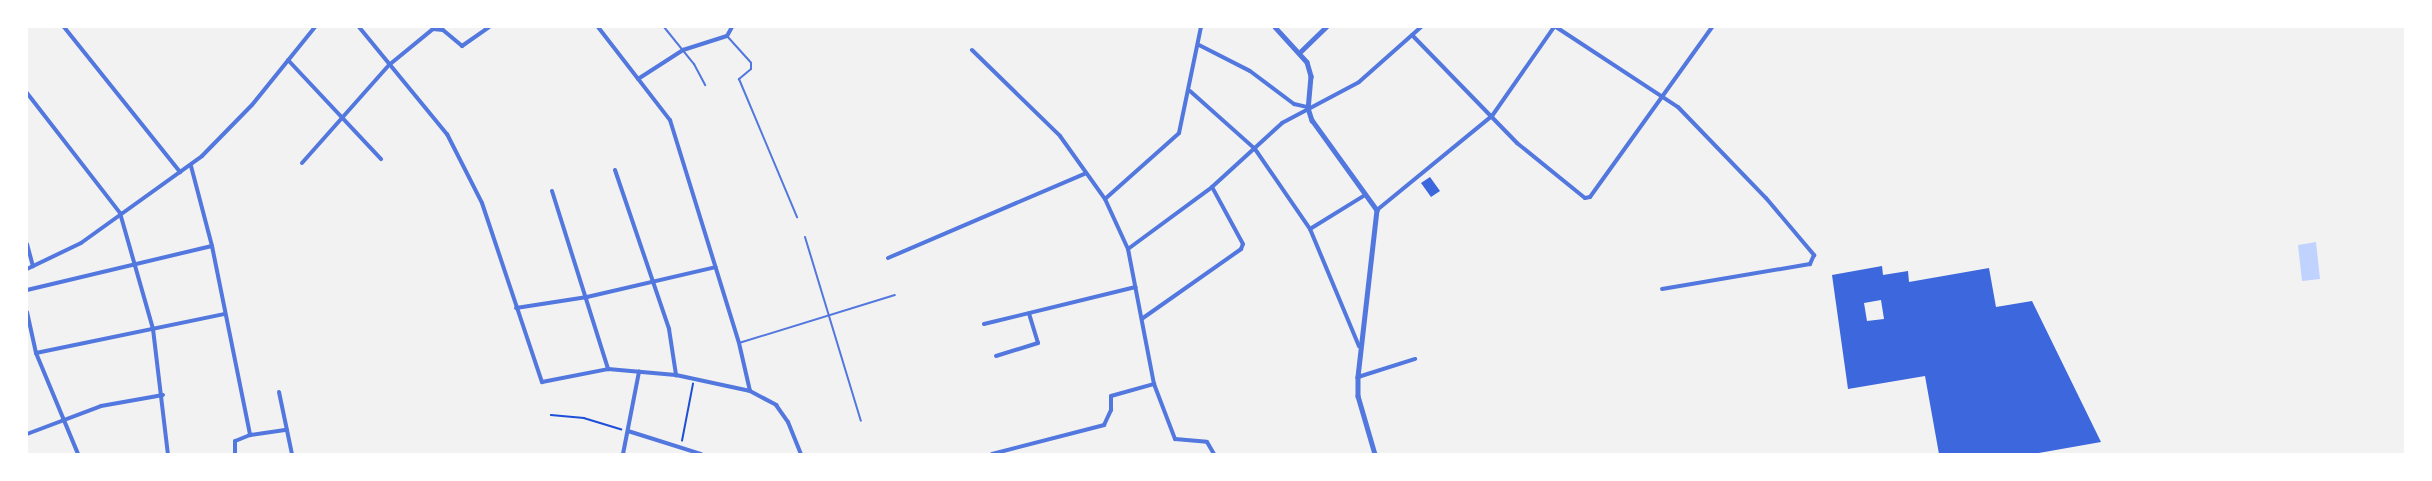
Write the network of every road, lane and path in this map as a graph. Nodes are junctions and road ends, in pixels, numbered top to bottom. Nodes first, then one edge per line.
1 (64, 27) edge
2 (315, 27) edge
3 (359, 27) edge
4 (489, 27) edge
5 (598, 27) edge
6 (664, 27) edge
7 (732, 27) edge
8 (1201, 27) edge
9 (1275, 27) edge
10 (1326, 27) edge
11 (1421, 27) edge
12 (1555, 27) edge
13 (1712, 27) edge
14 (1412, 35) junction
15 (727, 36) junction
16 (1199, 45) junction
17 (683, 50) junction
18 (972, 50) dead end
19 (1301, 51) junction
20 (288, 60) junction
21 (389, 65) junction
22 (638, 79) junction
23 (705, 85) dead end
24 (1190, 91) junction
25 (27, 93) edge
26 (1662, 97) junction
27 (1308, 108) junction
28 (1492, 116) junction
29 (342, 119) junction
30 (1255, 149) junction
31 (381, 159) dead end
32 (302, 163) dead end
33 (190, 166) junction
34 (615, 170) dead end
35 (180, 172) junction
36 (1086, 173) junction
37 (1212, 187) junction
38 (552, 191) dead end
39 (1365, 195) junction
40 (1105, 199) junction
41 (1377, 210) junction
42 (120, 213) junction
43 (798, 217) dead end
44 (1310, 230) junction
45 (805, 237) dead end
46 (27, 244) edge
47 (212, 246) junction
48 (1128, 249) junction
49 (888, 258) dead end
50 (137, 265) junction
51 (33, 267) junction
52 (716, 267) junction
53 (27, 269) edge
54 (652, 281) junction
55 (1136, 286) junction
56 (1662, 289) dead end
57 (27, 290) edge
58 (895, 295) dead end
59 (587, 297) junction
60 (516, 308) junction
61 (27, 312) edge
62 (1029, 312) junction
63 (225, 314) junction
64 (831, 315) junction
65 (1143, 318) junction
66 (984, 324) dead end
67 (153, 329) junction
68 (739, 344) junction
69 (1359, 346) junction
70 (36, 354) junction
71 (996, 356) dead end
72 (1415, 359) dead end
73 (608, 369) junction
74 (639, 372) junction
75 (676, 375) junction
76 (1358, 377) junction
77 (694, 378) junction
78 (1154, 384) junction
79 (750, 391) junction
80 (279, 392) dead end
81 (163, 395) junction
82 (551, 415) dead end
83 (63, 421) junction
84 (861, 421) dead end
85 (287, 430) junction
86 (628, 430) junction
87 (27, 434) edge
88 (250, 435) junction
89 (681, 447) junction
90 (78, 454) edge
91 (168, 454) edge
92 (235, 454) edge
93 (292, 454) edge
94 (623, 454) edge
95 (701, 454) edge
96 (801, 454) edge
97 (992, 454) edge
98 (1214, 454) edge
99 (1375, 454) edge

1 - 35 street
2 - 20 street
3 - 21 street
4 - 21 street
5 - 22 street
6 - 17 lane
7 - 15 street
8 - 16 street
9 - 19 street
10 - 19 street
11 - 14 street
12 - 26 street
12 - 28 street
13 - 26 street
14 - 27 street
14 - 28 street
15 - 17 street
15 - 43 lane
16 - 24 street
16 - 27 street
17 - 22 street
17 - 23 lane
18 - 36 street
19 - 27 street
20 - 29 street
20 - 33 street
21 - 29 street
21 - 60 street
22 - 52 street
24 - 30 street
24 - 40 street
25 - 42 street
26 - 28 street
26 - 56 street
27 - 30 street
27 - 39 street
28 - 41 street
29 - 31 street
29 - 32 street
30 - 37 street
30 - 44 street
33 - 35 street
33 - 47 street
34 - 54 street
35 - 42 street
36 - 40 street
36 - 49 street
37 - 48 street
37 - 65 street
38 - 59 street
39 - 41 street
39 - 44 street
40 - 48 street
41 - 69 street
42 - 50 street
42 - 51 street
44 - 69 street
45 - 64 lane
46 - 51 street
47 - 50 street
47 - 63 street
48 - 55 street
50 - 57 street
50 - 67 street
51 - 53 street
52 - 54 street
52 - 68 street
54 - 59 street
54 - 75 street
55 - 62 street
55 - 65 street
58 - 64 lane
59 - 60 street
59 - 73 street
60 - 73 street
61 - 70 street
62 - 66 street
62 - 71 street
63 - 67 street
63 - 88 street
64 - 68 lane
64 - 84 lane
65 - 78 street
67 - 70 street
67 - 81 street
68 - 79 street
69 - 76 street
70 - 83 street
72 - 76 street
73 - 74 street
74 - 75 street
74 - 86 street
75 - 77 street
76 - 99 street
77 - 79 street
77 - 89 path
78 - 97 street
78 - 98 street
79 - 96 street
80 - 85 street
81 - 83 street
81 - 91 street
82 - 86 path
83 - 87 street
83 - 90 street
85 - 88 street
85 - 93 street
86 - 89 street
86 - 94 street
88 - 92 street
89 - 95 street

